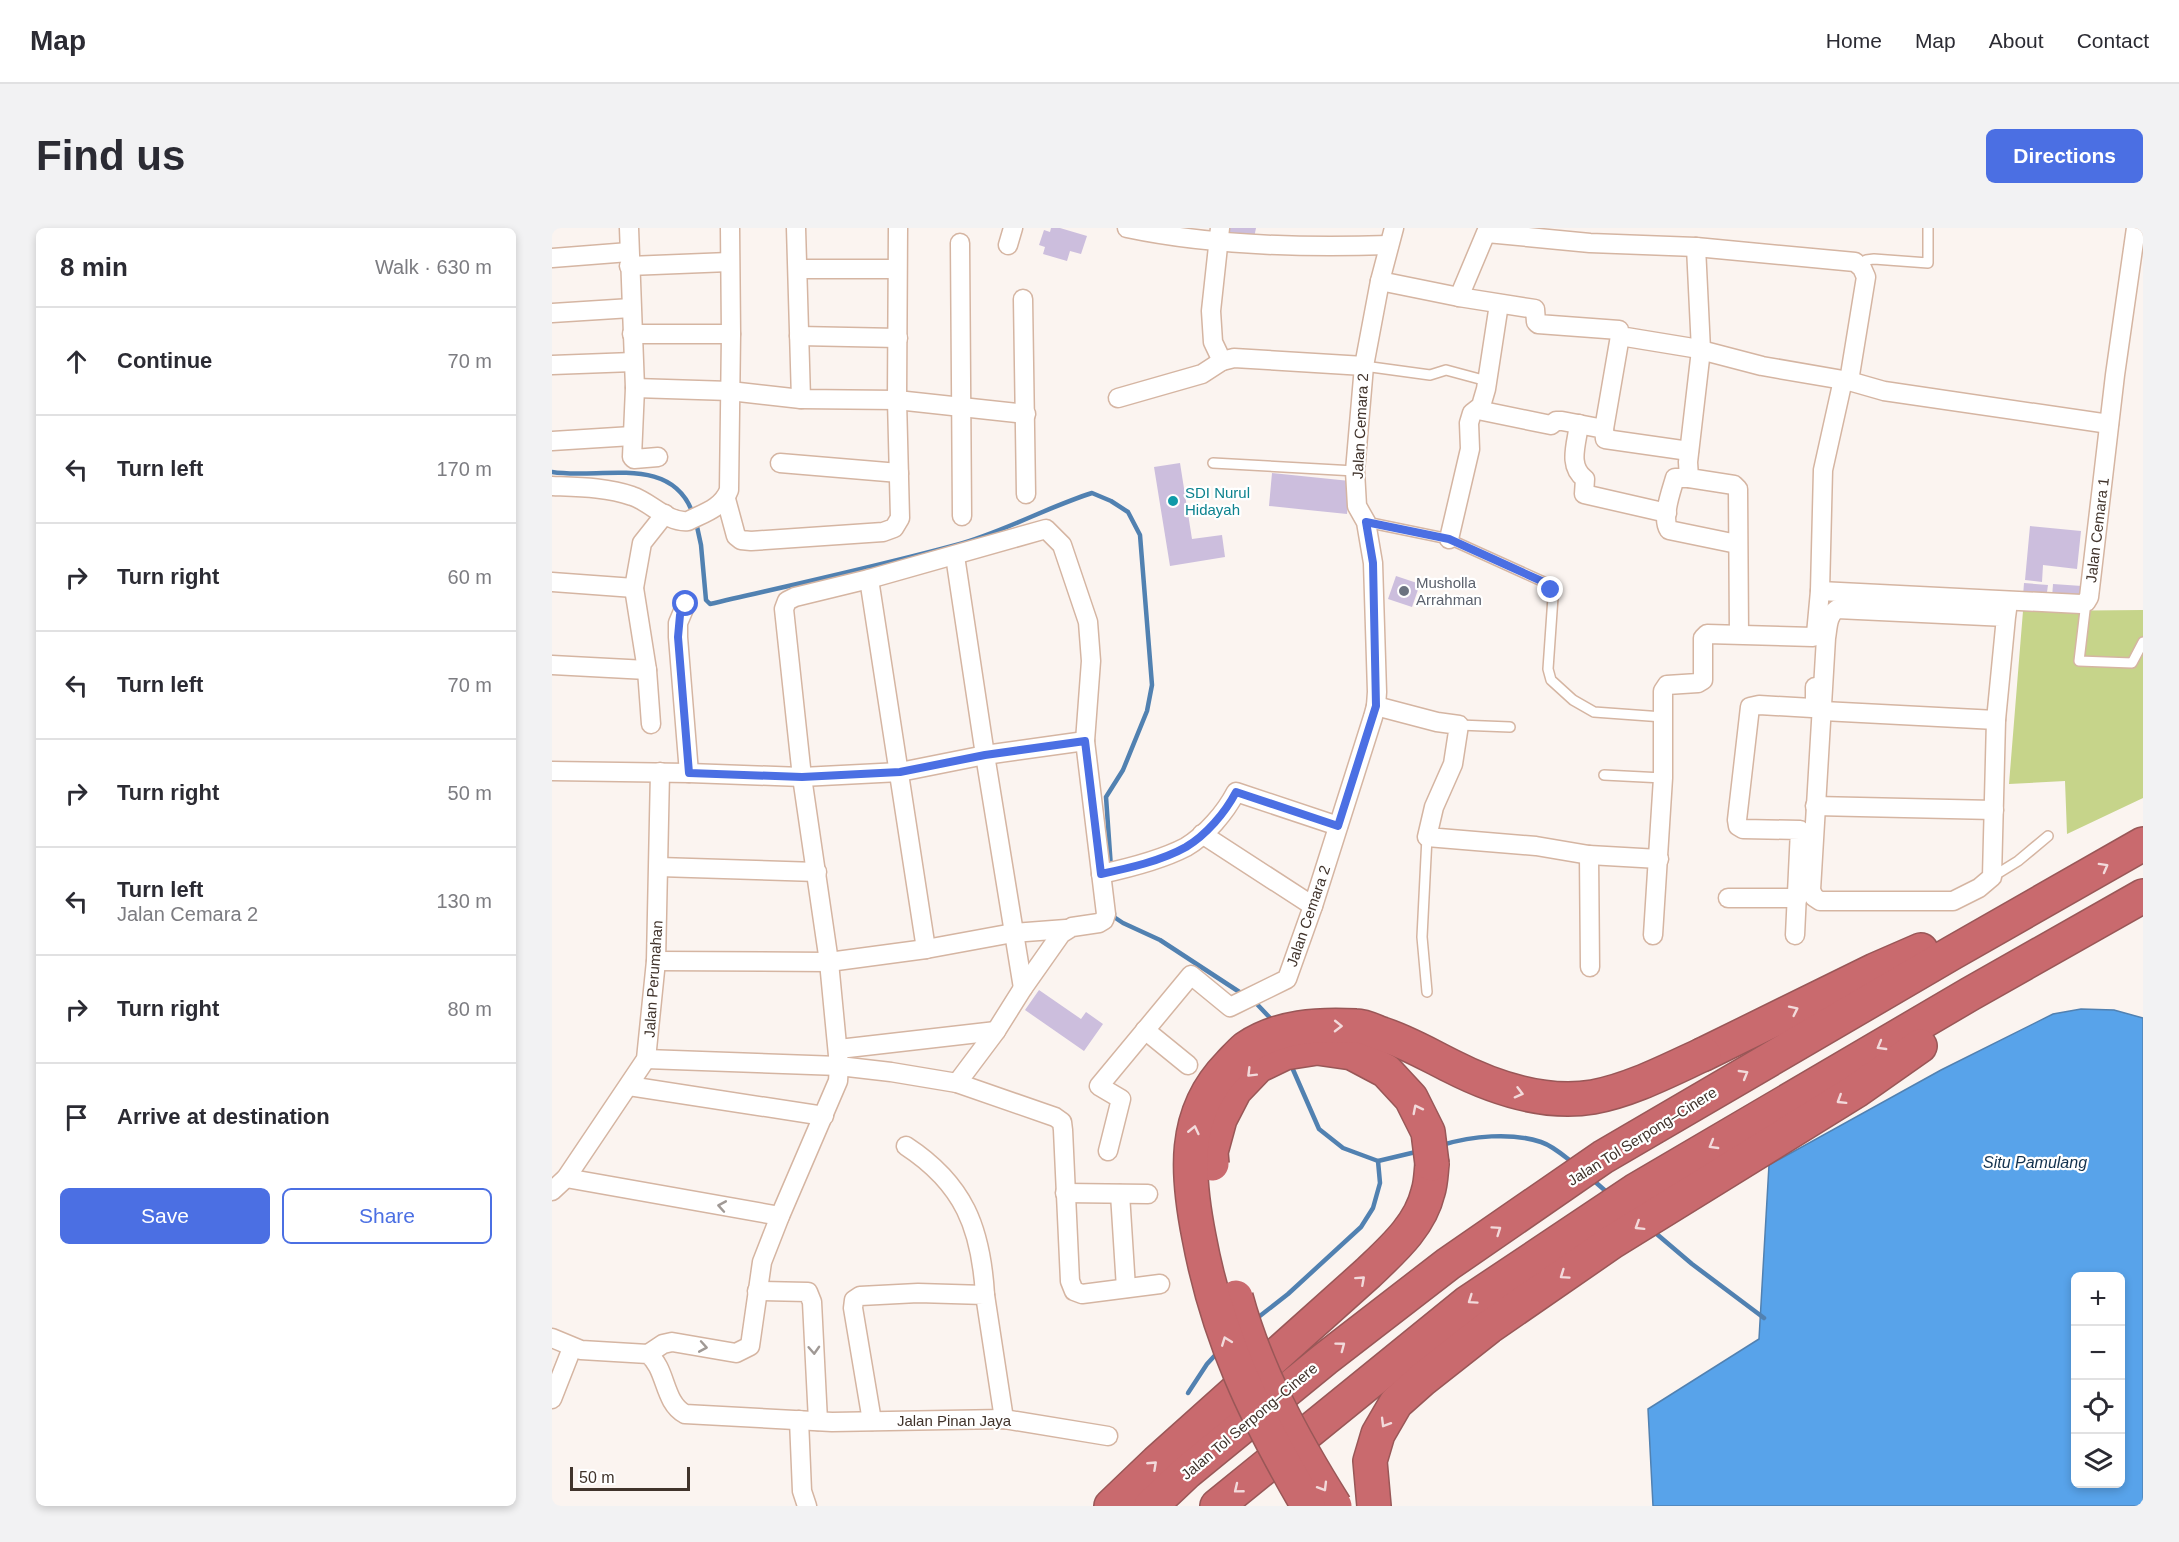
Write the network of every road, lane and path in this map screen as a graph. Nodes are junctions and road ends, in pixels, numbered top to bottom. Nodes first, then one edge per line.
1 (629, 228) edge
2 (730, 228) edge
3 (796, 228) edge
4 (898, 228) edge
5 (1127, 228) edge
6 (1928, 228) edge
7 (2136, 228) edge
8 (1488, 231) edge
9 (1219, 234) edge
10 (1592, 235) edge
11 (1392, 236) edge
12 (960, 243) dead end
13 (1696, 247) junction
14 (552, 258) edge
15 (629, 259) junction
16 (729, 262) junction
17 (798, 268) junction
18 (1862, 268) junction
19 (897, 269) junction
20 (1380, 281) junction
21 (1459, 297) junction
22 (1023, 298) dead end
23 (1499, 304) junction
24 (631, 308) junction
25 (552, 313) edge
26 (632, 334) junction
27 (731, 334) junction
28 (799, 336) junction
29 (1620, 336) junction
30 (898, 338) junction
31 (1701, 350) junction
32 (1222, 361) junction
33 (633, 362) junction
34 (552, 365) edge
35 (1364, 366) junction
36 (1487, 381) junction
37 (1846, 381) junction
38 (636, 388) junction
39 (730, 391) junction
40 (1118, 398) dead end
41 (801, 399) junction
42 (897, 400) junction
43 (963, 408) junction
44 (1478, 410) junction
45 (1026, 414) junction
46 (1579, 424) junction
47 (2109, 424) junction
48 (1604, 429) junction
49 (632, 436) junction
50 (552, 441) edge
51 (1689, 452) junction
52 (658, 457) dead end
53 (1213, 463) dead end
54 (780, 464) dead end
55 (1355, 471) junction
56 (899, 473) junction
57 (1689, 478) junction
58 (552, 486) edge
59 (1026, 494) dead end
60 (726, 499) junction
61 (642, 501) junction
62 (1667, 513) junction
63 (665, 514) junction
64 (962, 516) dead end
65 (1366, 522) junction
66 (650, 532) junction
67 (1449, 539) junction
68 (1737, 544) junction
69 (955, 556) junction
70 (869, 579) junction
71 (552, 582) edge
72 (634, 588) junction
73 (1820, 591) junction
74 (2086, 602) junction
75 (686, 604) dead end
76 (2007, 609) junction
77 (1739, 634) junction
78 (1816, 634) junction
79 (2143, 642) edge
80 (552, 665) edge
81 (647, 670) junction
82 (1376, 706) junction
83 (1823, 711) junction
84 (1664, 717) junction
85 (1996, 720) junction
86 (651, 724) dead end
87 (1459, 726) junction
88 (1510, 727) dead end
89 (1085, 741) junction
90 (985, 755) junction
91 (552, 771) edge
92 (660, 772) junction
93 (900, 772) junction
94 (689, 773) junction
95 (1604, 774) dead end
96 (802, 777) junction
97 (1663, 778) junction
98 (1815, 806) junction
99 (1994, 810) junction
100 (1338, 826) junction
101 (1202, 834) junction
102 (2048, 836) dead end
103 (1427, 837) junction
104 (2143, 844) edge
105 (1590, 855) junction
106 (1659, 860) junction
107 (659, 867) junction
108 (817, 872) junction
109 (1101, 874) junction
110 (1992, 877) junction
111 (2064, 889) junction
112 (2143, 896) edge
113 (1728, 898) dead end
114 (1798, 898) junction
115 (1313, 906) junction
116 (2096, 923) junction
117 (1066, 929) junction
118 (1013, 933) junction
119 (1653, 935) dead end
120 (1795, 935) dead end
121 (926, 949) junction
122 (656, 961) junction
123 (829, 962) junction
124 (1590, 967) dead end
125 (1023, 988) junction
126 (1427, 992) dead end
127 (1145, 1030) junction
128 (996, 1031) junction
129 (839, 1057) junction
130 (645, 1059) junction
131 (1188, 1065) dead end
132 (957, 1083) junction
133 (629, 1086) junction
134 (824, 1116) junction
135 (906, 1146) dead end
136 (1108, 1151) dead end
137 (559, 1184) edge
138 (1065, 1193) junction
139 (1120, 1194) junction
140 (1148, 1194) dead end
141 (780, 1216) junction
142 (1601, 1232) junction
143 (1160, 1284) dead end
144 (1126, 1288) junction
145 (757, 1291) junction
146 (985, 1295) junction
147 (552, 1338) edge
148 (572, 1348) junction
149 (648, 1354) junction
150 (552, 1399) edge
151 (1004, 1419) junction
152 (799, 1420) junction
153 (818, 1421) junction
154 (872, 1421) junction
155 (1108, 1436) dead end
156 (807, 1506) edge
157 (1111, 1506) edge
158 (1151, 1506) edge
159 (1217, 1506) edge
160 (1308, 1506) edge
161 (1335, 1506) edge
162 (1374, 1506) edge

1 - 15 street
2 - 16 street
3 - 17 street
4 - 19 street
5 - 9 street
6 - 18 lane
7 - 47 street, Jalan Cemara 1
8 - 10 street
8 - 21 street
9 - 11 street
9 - 32 street
10 - 13 street
11 - 20 street, Jalan Cemara 2
12 - 43 street
13 - 18 street
13 - 31 street
14 - 15 street
15 - 16 street
15 - 24 street
16 - 27 street
17 - 19 street
17 - 28 street
18 - 37 street
19 - 30 street
20 - 21 street
20 - 35 street, Jalan Cemara 2
21 - 23 street
22 - 45 street
23 - 29 street
23 - 36 street
24 - 25 street
24 - 26 street
26 - 27 street
26 - 33 street
27 - 39 street
28 - 30 street
28 - 41 street
29 - 31 street
29 - 48 street
30 - 42 street
31 - 37 street
31 - 51 street
32 - 35 street
32 - 40 street
33 - 34 street
33 - 38 street
35 - 36 lane
35 - 55 street, Jalan Cemara 2
36 - 44 street
37 - 47 street
37 - 73 street
38 - 39 street
38 - 49 street
39 - 41 street
39 - 60 street
41 - 42 street
42 - 43 street
42 - 56 street
43 - 45 street
43 - 64 street
44 - 46 street
44 - 67 street
45 - 59 street
46 - 48 street
46 - 62 street
47 - 74 street, Jalan Cemara 1
48 - 51 street
49 - 50 street
49 - 52 street
51 - 57 street
53 - 55 lane
54 - 56 street
55 - 65 street, Jalan Cemara 2
56 - 60 street
57 - 62 street
57 - 68 street
58 - 61 street
60 - 63 street
61 - 63 street
61 - 66 street
62 - 68 street
63 - 66 street
65 - 67 lane
65 - 82 street, Jalan Cemara 2
66 - 72 street
67 - 84 lane
68 - 77 street
69 - 70 street
69 - 89 street
69 - 90 street
70 - 93 street
70 - 96 street
71 - 72 street
72 - 81 street
73 - 76 street, Jalan Cemara 1
73 - 78 street
74 - 76 street, Jalan Cemara 1
74 - 79 lane
75 - 94 street
76 - 83 street
76 - 85 street
77 - 78 street
77 - 84 street
78 - 114 street
80 - 81 street
81 - 86 street
82 - 87 street
82 - 100 street, Jalan Cemara 2
83 - 85 street
83 - 98 street
84 - 97 street
85 - 99 street
87 - 88 lane
87 - 103 street
89 - 90 street
89 - 109 street
90 - 93 street
90 - 118 street
91 - 92 street
92 - 94 street
92 - 107 street, Jalan Perumahan
93 - 96 street
93 - 121 street
94 - 96 street
95 - 97 lane
96 - 108 street
97 - 106 street
98 - 99 street
98 - 110 street
99 - 110 street
100 - 101 street
100 - 115 street, Jalan Cemara 2
101 - 109 street
101 - 115 street
102 - 110 lane
103 - 105 street
103 - 126 lane
111 -> 104 highway, Jalan Tol Serpong–Cinere
105 - 106 street
105 - 124 street
106 - 119 street
107 - 108 street
107 - 122 street, Jalan Perumahan
108 - 123 street
109 - 117 street
158 -> 111 highway, Jalan Tol Serpong–Cinere
160 -> 111 highway, bridge
112 - 116 highway
113 - 114 street
114 - 120 street
115 - 127 street, Jalan Cemara 2
116 -> 142 highway
116 -> 142 highway
117 - 118 street
117 - 125 street
118 - 121 street
118 - 125 street
121 - 123 street
122 - 123 street
122 - 130 street, Jalan Perumahan
123 - 129 street
125 - 128 street
127 - 131 street
127 - 136 street
128 - 129 street
128 - 132 street
129 - 130 street
129 - 132 street
129 - 134 street
130 - 133 street, Jalan Perumahan
132 - 138 street
133 - 134 street
133 - 137 street, Jalan Perumahan
134 - 141 street
135 - 146 street
141 -> 137 street
138 - 139 street
138 - 144 street
139 - 140 street
139 - 144 street
141 - 145 street
142 -> 159 highway
142 -> 162 highway
143 - 144 street
149 -> 145 street
145 -> 153 street
146 - 151 street
146 - 154 street
147 - 148 street
148 - 149 street
148 - 150 street
149 - 152 street, Jalan Pinan Jaya
151 - 154 street, Jalan Pinan Jaya
151 - 155 street, Jalan Pinan Jaya
152 - 153 street, Jalan Pinan Jaya
152 - 156 street
153 - 154 street, Jalan Pinan Jaya
157 -> 161 highway, bridge

